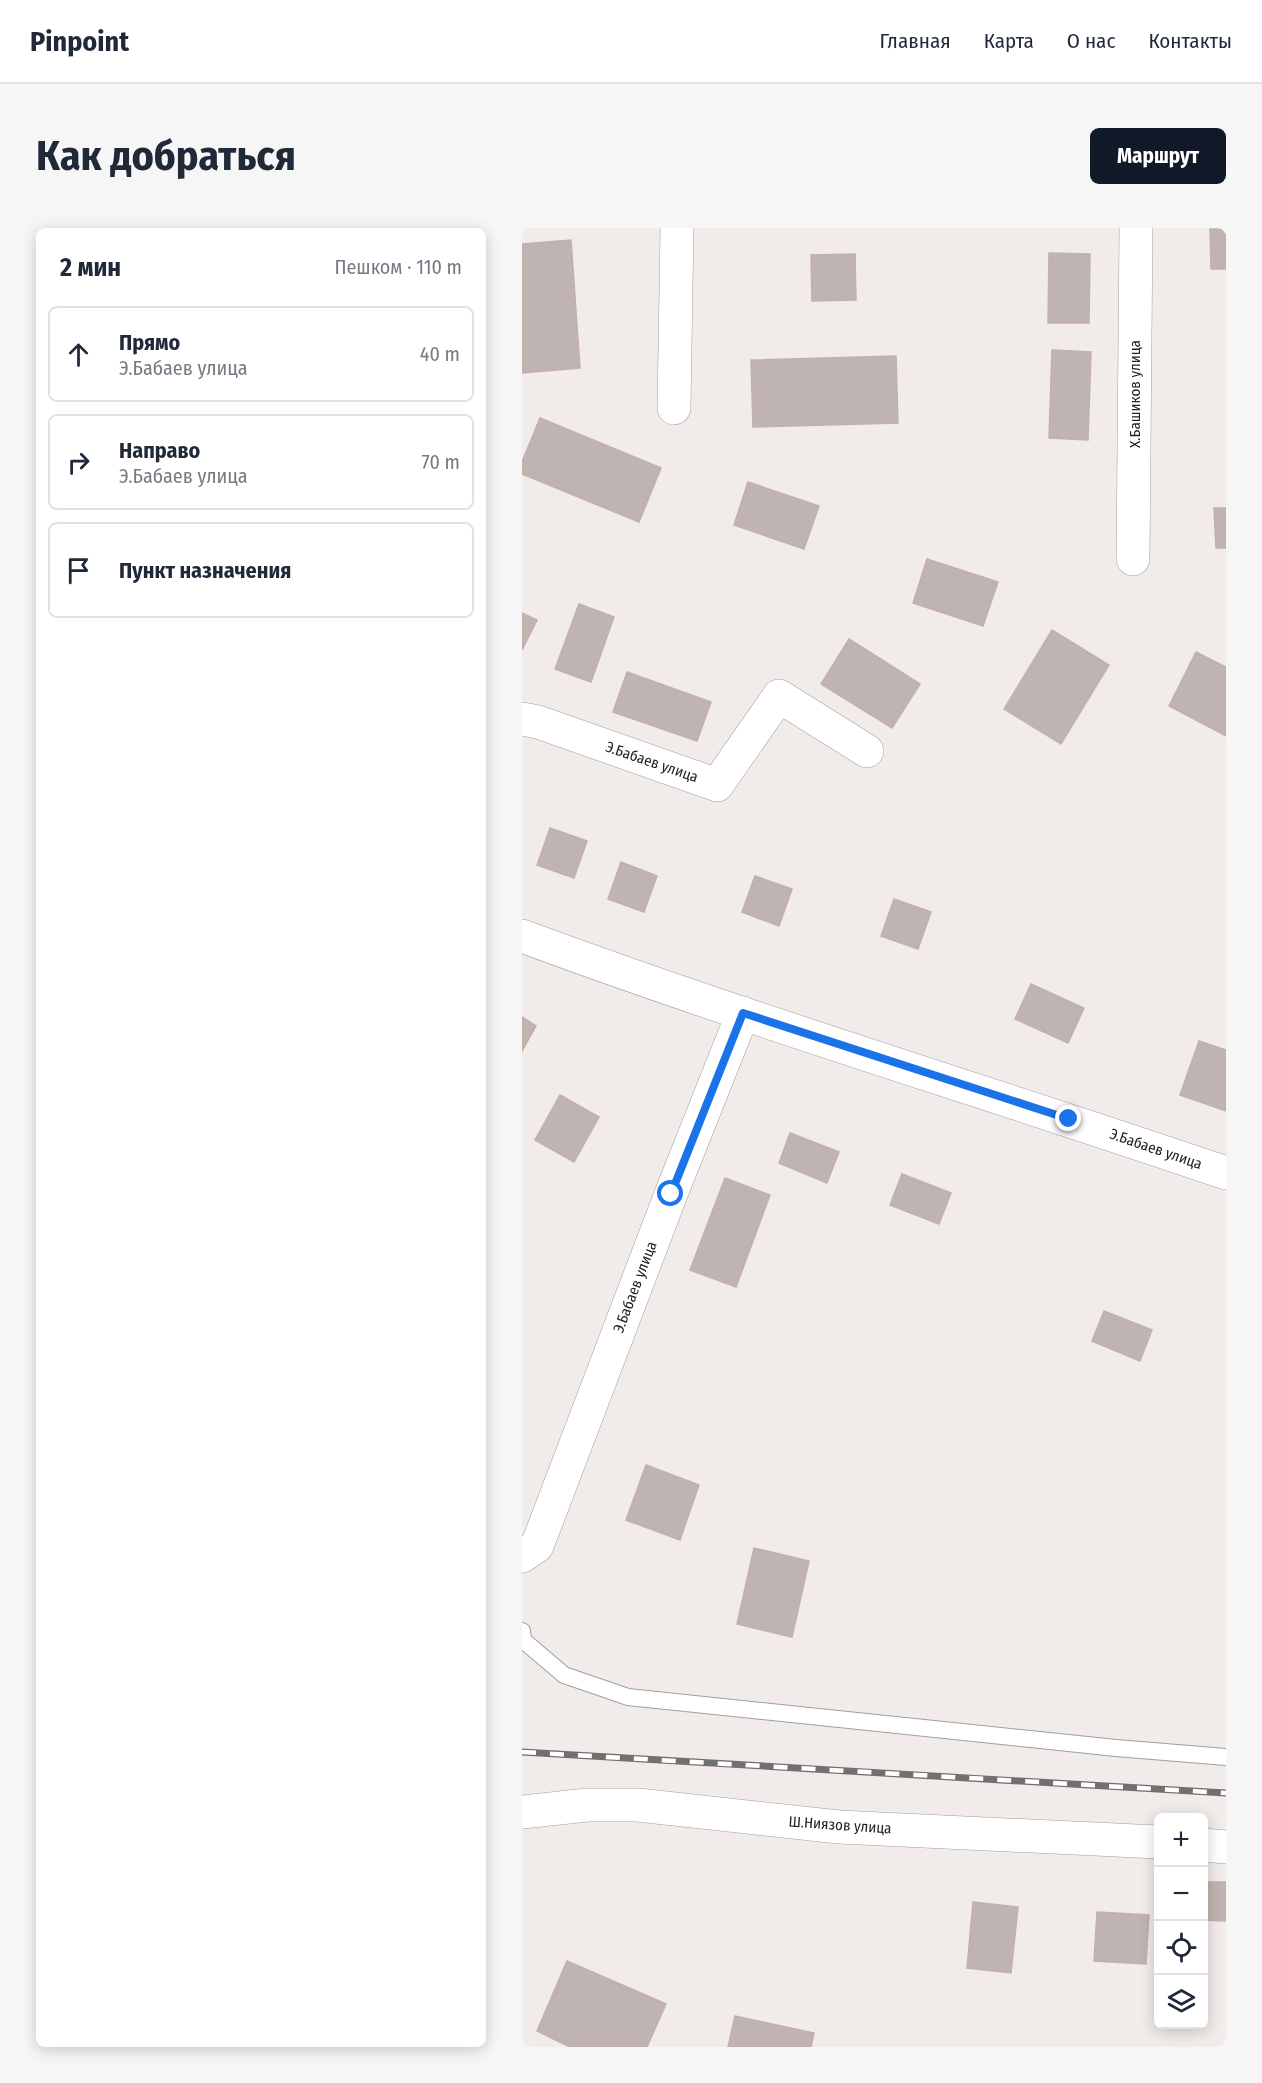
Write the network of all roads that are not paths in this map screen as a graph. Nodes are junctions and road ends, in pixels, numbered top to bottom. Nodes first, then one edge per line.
1 (677, 228) edge
2 (1136, 228) edge
3 (674, 408) dead end
4 (1133, 559) dead end
5 (522, 719) edge
6 (867, 751) dead end
7 (522, 936) edge
8 (743, 1013) junction
9 (1226, 1173) edge
10 (522, 1556) edge
11 (522, 1631) edge
12 (1226, 1758) edge
13 (522, 1812) edge
14 (1154, 1842) edge
15 (1208, 1845) edge
16 (1226, 1846) edge

1 - 3 street
2 - 4 street, Х.Башиков улица
5 - 6 street, Э.Бабаев улица
7 - 8 street, Э.Бабаев улица
8 - 9 street, Э.Бабаев улица
8 - 10 street, Э.Бабаев улица
11 - 12 lane
13 - 14 street, Ш.Ниязов улица
15 - 16 street

